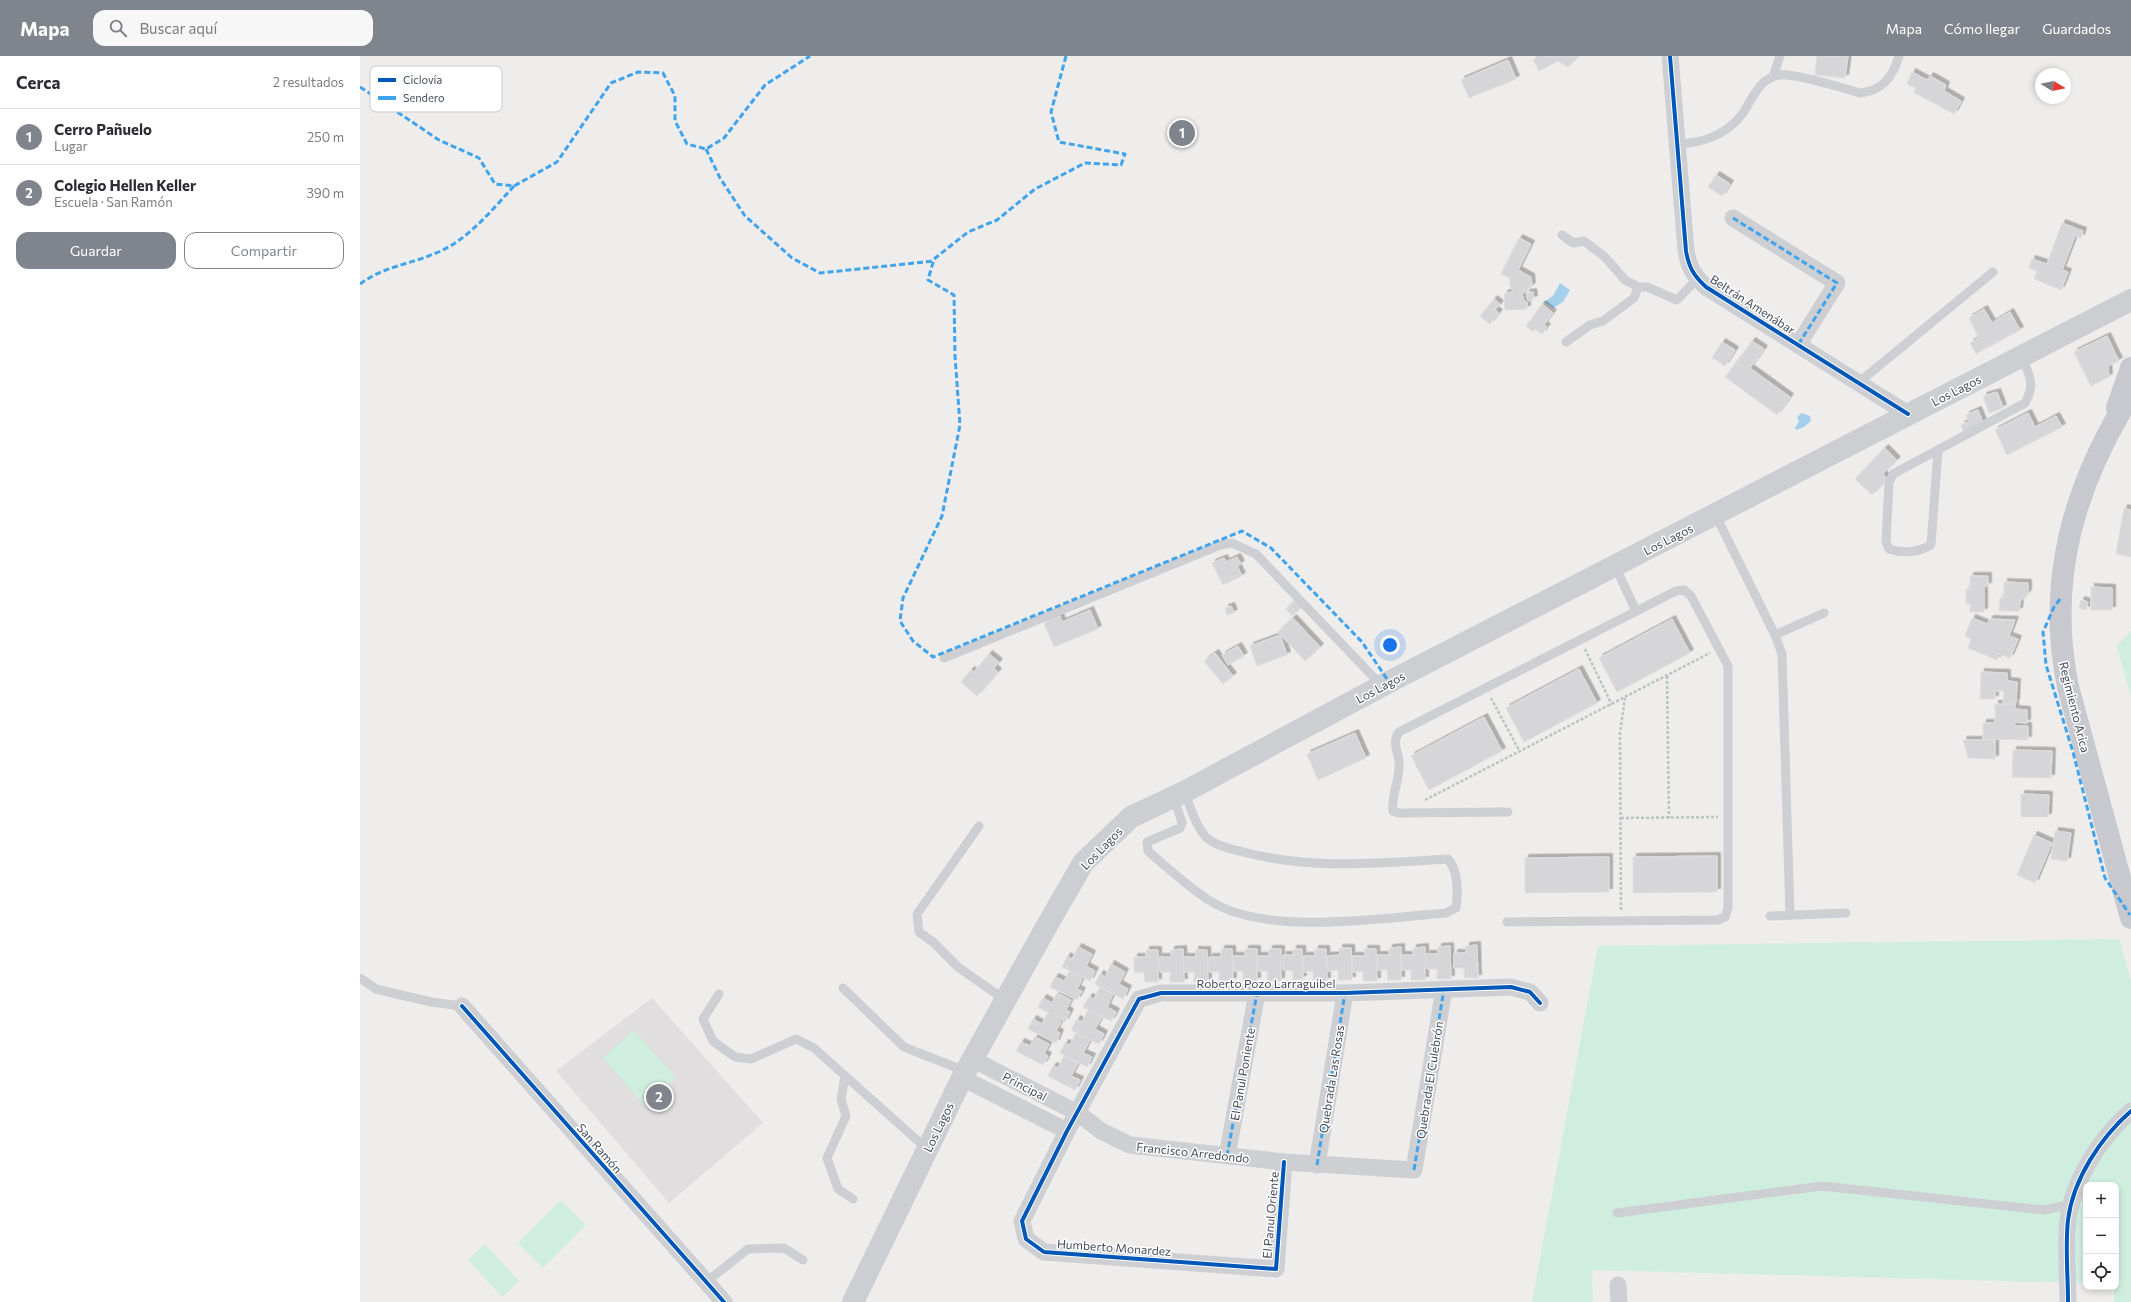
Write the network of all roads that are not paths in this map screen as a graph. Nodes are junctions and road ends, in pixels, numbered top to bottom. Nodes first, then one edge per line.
1 (1670, 56) edge
2 (1780, 56) edge
3 (1900, 56) edge
4 (1773, 77) junction
5 (1679, 144) junction
6 (1733, 218) dead end
7 (1562, 235) dead end
8 (1993, 272) dead end
9 (1697, 279) junction
10 (1638, 287) junction
11 (2131, 301) edge
12 (1566, 342) dead end
13 (1798, 345) junction
14 (2022, 356) junction
15 (2131, 368) edge
16 (1858, 383) junction
17 (2131, 394) edge
18 (1908, 414) junction
19 (2112, 428) junction
20 (1938, 450) junction
21 (1715, 514) junction
22 (1615, 566) junction
23 (1636, 611) junction
24 (1824, 613) dead end
25 (1775, 635) junction
26 (944, 658) dead end
27 (1382, 686) junction
28 (1179, 794) junction
29 (1508, 812) dead end
30 (979, 826) dead end
31 (2126, 882) edge
32 (1846, 913) dead end
33 (1790, 915) junction
34 (1770, 916) dead end
35 (2131, 918) edge
36 (1507, 922) dead end
37 (360, 978) edge
38 (843, 988) dead end
39 (1444, 989) junction
40 (1257, 993) junction
41 (1345, 993) junction
42 (719, 994) dead end
43 (1006, 1000) junction
44 (1540, 1002) dead end
45 (462, 1006) joint
46 (966, 1070) junction
47 (845, 1076) junction
48 (2131, 1111) edge
49 (1078, 1113) junction
50 (1067, 1131) junction
51 (927, 1150) junction
52 (1227, 1156) junction
53 (1284, 1162) junction
54 (1317, 1165) junction
55 (1414, 1170) joint
56 (853, 1200) dead end
57 (2071, 1204) junction
58 (1617, 1213) dead end
59 (803, 1260) dead end
60 (1276, 1269) joint
61 (706, 1282) junction
62 (1618, 1285) dead end
63 (724, 1302) edge
64 (853, 1302) edge
65 (1619, 1302) edge
66 (2068, 1302) edge

1 - 5 street, Beltrán Amenábar
2 - 4 lane
3 - 4 lane
4 - 5 lane
5 - 9 street, Beltrán Amenábar
6 - 13 street
7 - 10 lane
8 - 16 lane
9 - 10 lane
9 - 13 street, Beltrán Amenábar
10 - 12 lane
11 - 14 main road, Los Lagos
13 - 16 street, Beltrán Amenábar
14 - 18 main road, Los Lagos
14 - 20 lane
15 - 19 main road, Regimiento Arica
16 - 18 street, Beltrán Amenábar
17 - 19 main road, Regimiento Arica
18 - 21 main road, Los Lagos
19 - 31 main road, Regimiento Arica
20 - 20 lane
21 - 22 main road, Los Lagos
21 - 25 lane
22 - 23 lane
22 - 27 main road, Los Lagos
23 - 29 lane
23 - 36 lane
24 - 25 lane
25 - 33 lane
26 - 27 lane
27 - 28 main road, Los Lagos
28 - 28 lane
28 - 43 main road, Los Lagos
30 - 43 lane
31 - 35 main road, Regimiento Arica
32 - 33 lane
33 - 34 lane
37 - 45 lane
38 - 46 lane
39 - 41 street, Roberto Pozo Larraguibel
39 - 44 street, Roberto Pozo Larraguibel
39 - 55 street, Quebrada El Culebrón
40 - 41 street, Roberto Pozo Larraguibel
40 - 49 street, Roberto Pozo Larraguibel
40 - 52 street, El Panul Poniente
41 - 54 street, Quebrada Las Rosas
42 - 47 lane
43 - 46 main road, Los Lagos
45 - 61 street, San Ramón
46 - 49 street, Principal
46 - 50 street, Principal
46 - 51 main road, Los Lagos
47 - 51 lane
47 - 56 lane
48 - 57 street
49 - 50 street, Roberto Pozo Larraguibel
49 - 52 street, Francisco Arredondo
50 - 60 street, Humberto Monardez
51 - 64 main road, Los Lagos
52 - 53 street, Francisco Arredondo
53 - 54 street, Francisco Arredondo
53 - 60 street, El Panul Oriente
54 - 55 street, Francisco Arredondo
57 - 58 lane
57 - 66 street
59 - 61 lane
61 - 63 street, San Ramón
62 - 65 street

